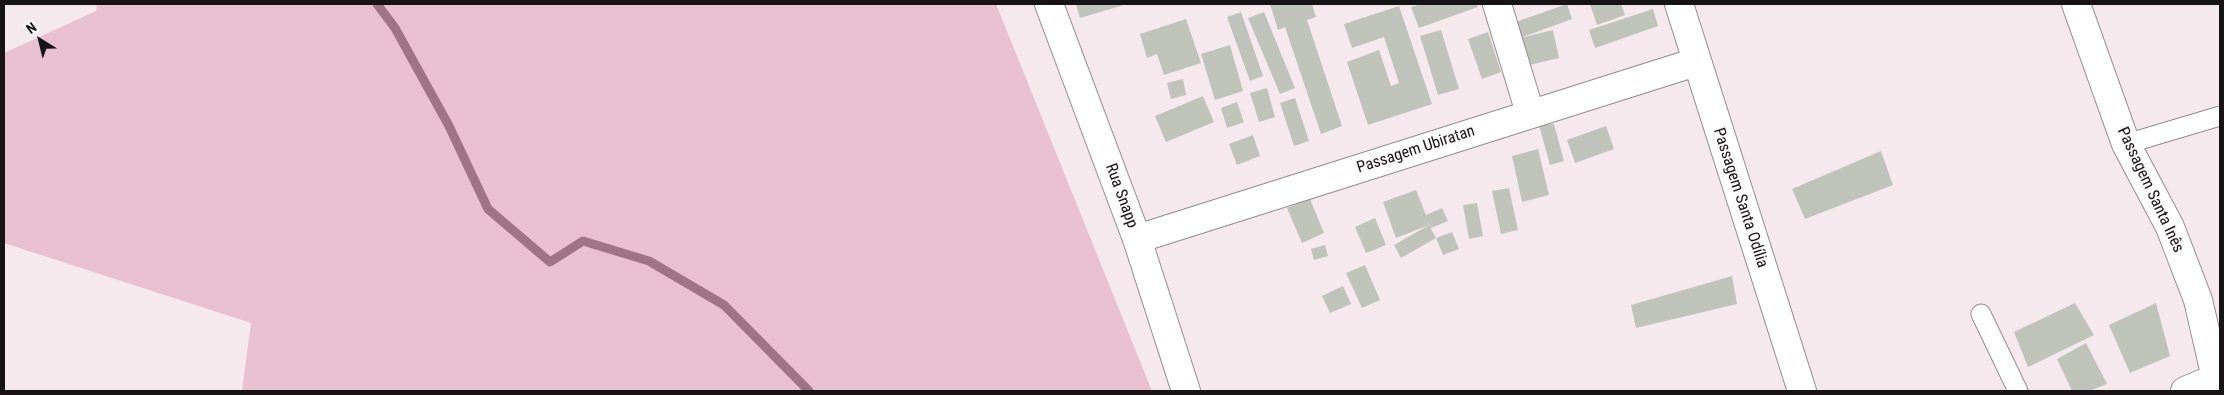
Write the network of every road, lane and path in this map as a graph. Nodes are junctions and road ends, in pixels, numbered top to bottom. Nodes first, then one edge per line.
1 (1049, 4) edge
2 (1497, 4) edge
3 (1679, 4) edge
4 (2076, 4) edge
5 (1696, 62) junction
6 (1530, 113) junction
7 (2220, 116) edge
8 (2126, 144) junction
9 (1137, 239) junction
10 (1981, 314) dead end
11 (2218, 377) edge
12 (1186, 391) edge
13 (1802, 391) edge
14 (2018, 391) edge
15 (2185, 391) edge

1 - 9 street, Rua Snapp
2 - 6 street
3 - 5 street, Passagem Santa Odília
4 - 8 street, Passagem Santa Inês
5 - 6 street, Passagem Ubiratan
5 - 13 street, Passagem Santa Odília
6 - 9 street, Passagem Ubiratan
7 - 8 lane
8 - 11 street, Passagem Santa Inês
9 - 12 street, Rua Snapp
10 - 14 lane
11 - 15 street

